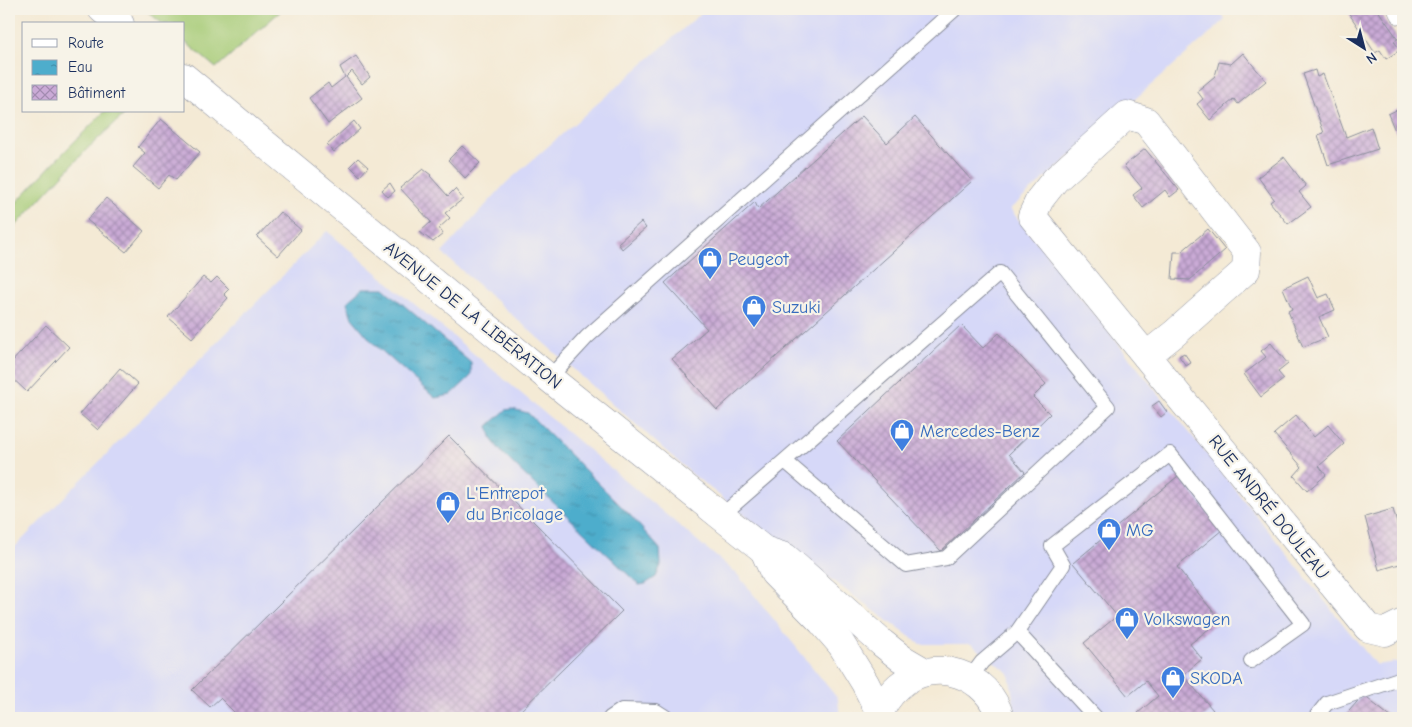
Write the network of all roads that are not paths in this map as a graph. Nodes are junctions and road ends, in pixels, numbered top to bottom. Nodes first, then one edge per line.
1 (102, 9) edge
2 (955, 9) edge
3 (118, 22) edge
4 (185, 78) edge
5 (1146, 356) junction
6 (549, 378) junction
7 (784, 461) junction
8 (721, 516) junction
9 (764, 550) junction
10 (1403, 623) edge
11 (1017, 632) junction
12 (1251, 661) dead end
13 (925, 672) junction
14 (970, 678) junction
15 (1403, 680) edge
16 (879, 716) edge
17 (610, 718) edge
18 (667, 718) edge
19 (1000, 718) edge
20 (1096, 718) edge
21 (1315, 718) edge

1 - 3 main road
2 - 6 lane
4 - 6 main road, AVENUE DE LA LIBÉRATION
5 - 5 main road, RUE ANDRÉ DOULEAU
5 - 10 main road, RUE ANDRÉ DOULEAU
6 - 8 main road, AVENUE DE LA LIBÉRATION
7 - 7 lane
7 - 8 lane
8 - 9 main road, AVENUE DE LA LIBÉRATION
9 - 13 main road, AVENUE DE LA LIBÉRATION
9 - 16 main road, AVENUE DE LA LIBÉRATION
11 - 12 lane
11 - 14 lane
11 - 20 lane
13 - 14 main road
13 - 16 main road
14 - 19 main road
15 - 21 lane
17 - 18 lane

